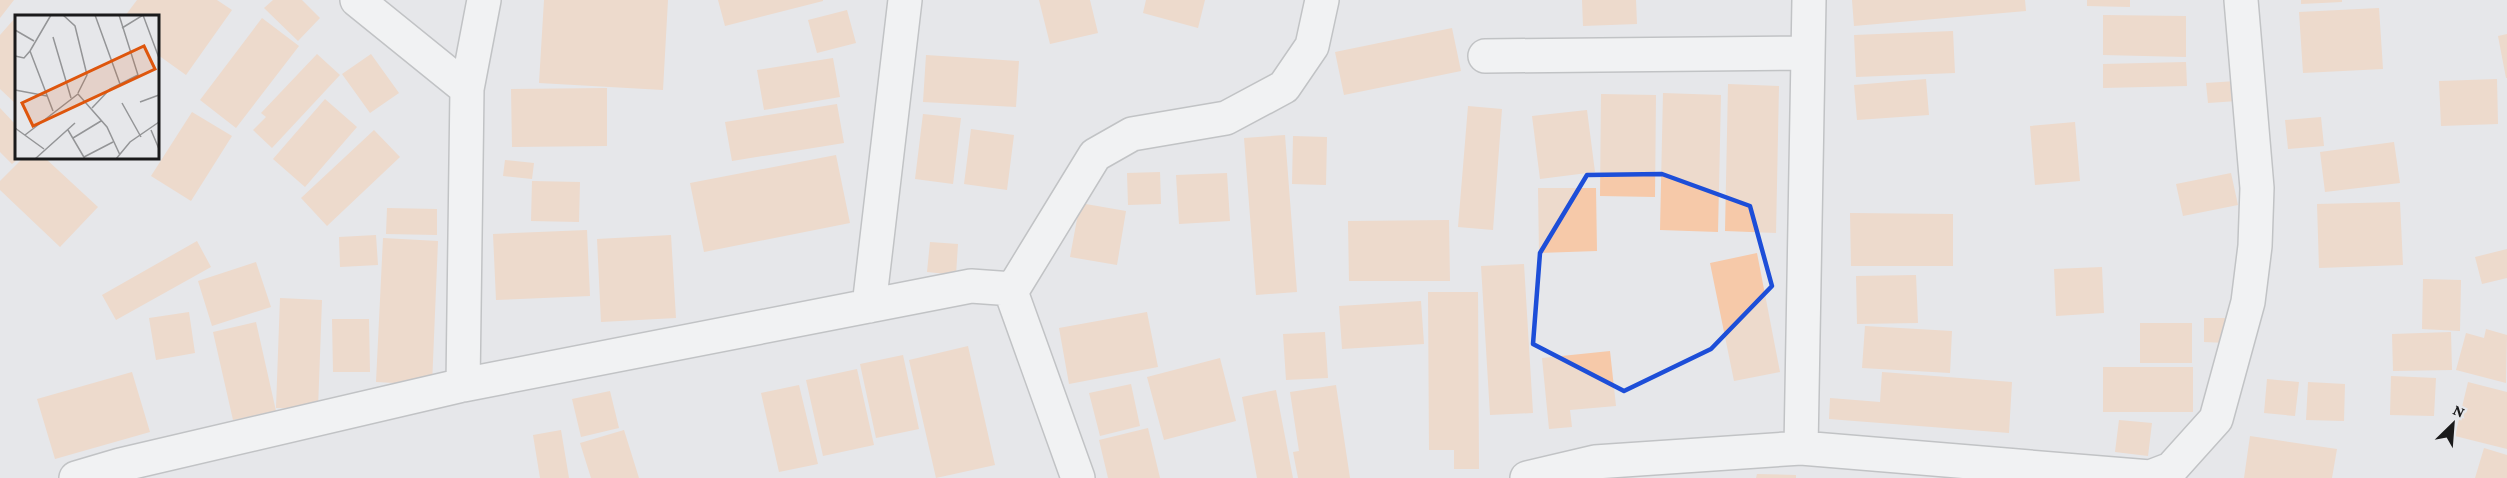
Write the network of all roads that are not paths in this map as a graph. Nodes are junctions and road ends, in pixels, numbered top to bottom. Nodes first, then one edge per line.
1 (357, 0) edge
2 (484, 0) edge
3 (905, 0) edge
4 (1322, 0) edge
5 (1809, 0) edge
6 (2241, 0) edge
7 (1807, 52) junction
8 (1485, 56) dead end
9 (467, 88) junction
10 (1013, 289) junction
11 (869, 306) junction
12 (463, 385) junction
13 (1801, 448) junction
14 (76, 478) edge
15 (1078, 478) edge
16 (1527, 478) edge

1 - 9 street
2 - 9 street
3 - 11 street
4 - 10 street
5 - 7 street
6 - 13 street
7 - 8 street
7 - 13 street
9 - 12 street
10 - 11 street
10 - 15 street
11 - 12 street
12 - 14 street
13 - 16 street

